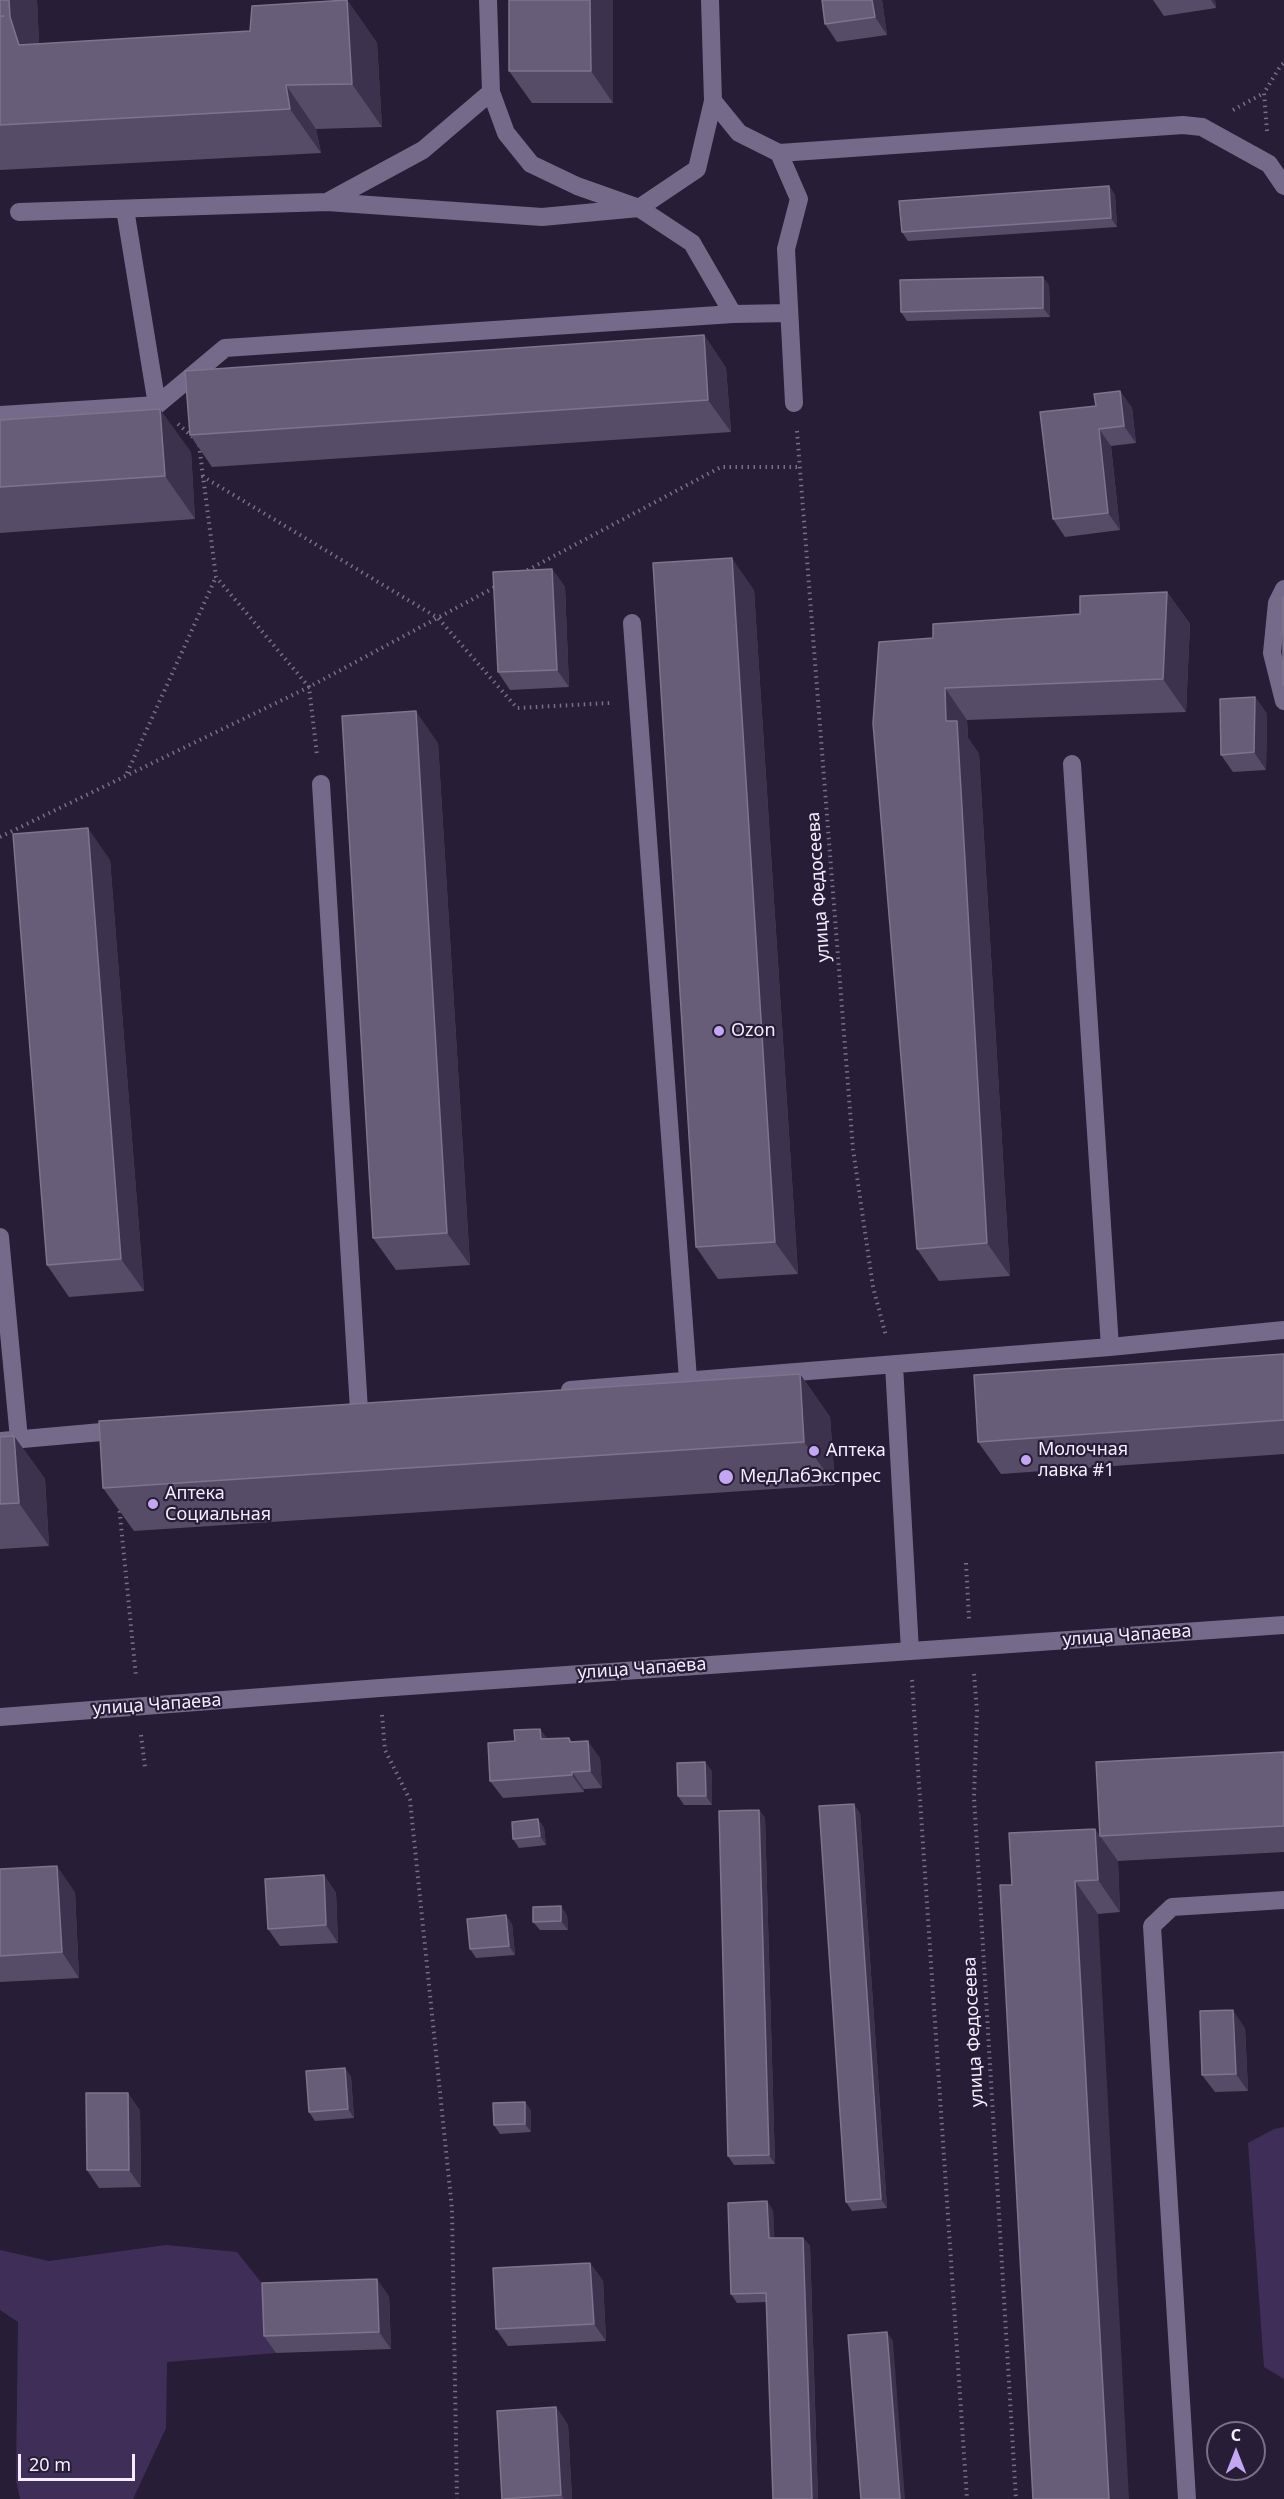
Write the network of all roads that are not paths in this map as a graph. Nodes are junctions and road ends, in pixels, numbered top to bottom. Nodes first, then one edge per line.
1 (488, 0) edge
2 (710, 0) edge
3 (491, 92) junction
4 (713, 101) junction
5 (779, 153) junction
6 (1284, 186) edge
7 (327, 202) junction
8 (639, 208) junction
9 (125, 209) junction
10 (19, 212) dead end
11 (789, 313) junction
12 (733, 314) junction
13 (794, 403) road end
14 (157, 405) junction
15 (0, 415) edge
16 (1284, 589) edge
17 (632, 623) dead end
18 (1284, 701) edge
19 (1072, 764) dead end
20 (321, 784) road end
21 (0, 1237) edge
22 (1284, 1330) edge
23 (1110, 1347) junction
24 (894, 1365) junction
25 (688, 1379) junction
26 (547, 1392) edge
27 (336, 1412) edge
28 (147, 1428) edge
29 (18, 1440) junction
30 (0, 1441) edge
31 (1284, 1625) edge
32 (910, 1651) junction
33 (0, 1717) edge
34 (1284, 1900) edge
35 (1188, 2499) edge

1 - 3 street
2 - 4 street
3 - 7 street
3 - 8 street
4 - 5 street
4 - 8 street
5 - 6 street
5 - 11 street
7 - 8 street
7 - 9 street
8 - 12 street
9 - 10 street
9 - 14 street
11 - 12 street
11 - 13 street
12 - 14 street
14 - 15 street
16 - 18 street
17 - 25 street
19 - 23 street
20 - 27 street
21 - 29 street
22 - 23 street
23 - 24 street
24 - 25 street
24 - 32 street
25 - 26 street
28 - 29 street
29 - 30 street
31 - 32 street, улица Чапаева
32 - 33 street, улица Чапаева
34 - 35 street

